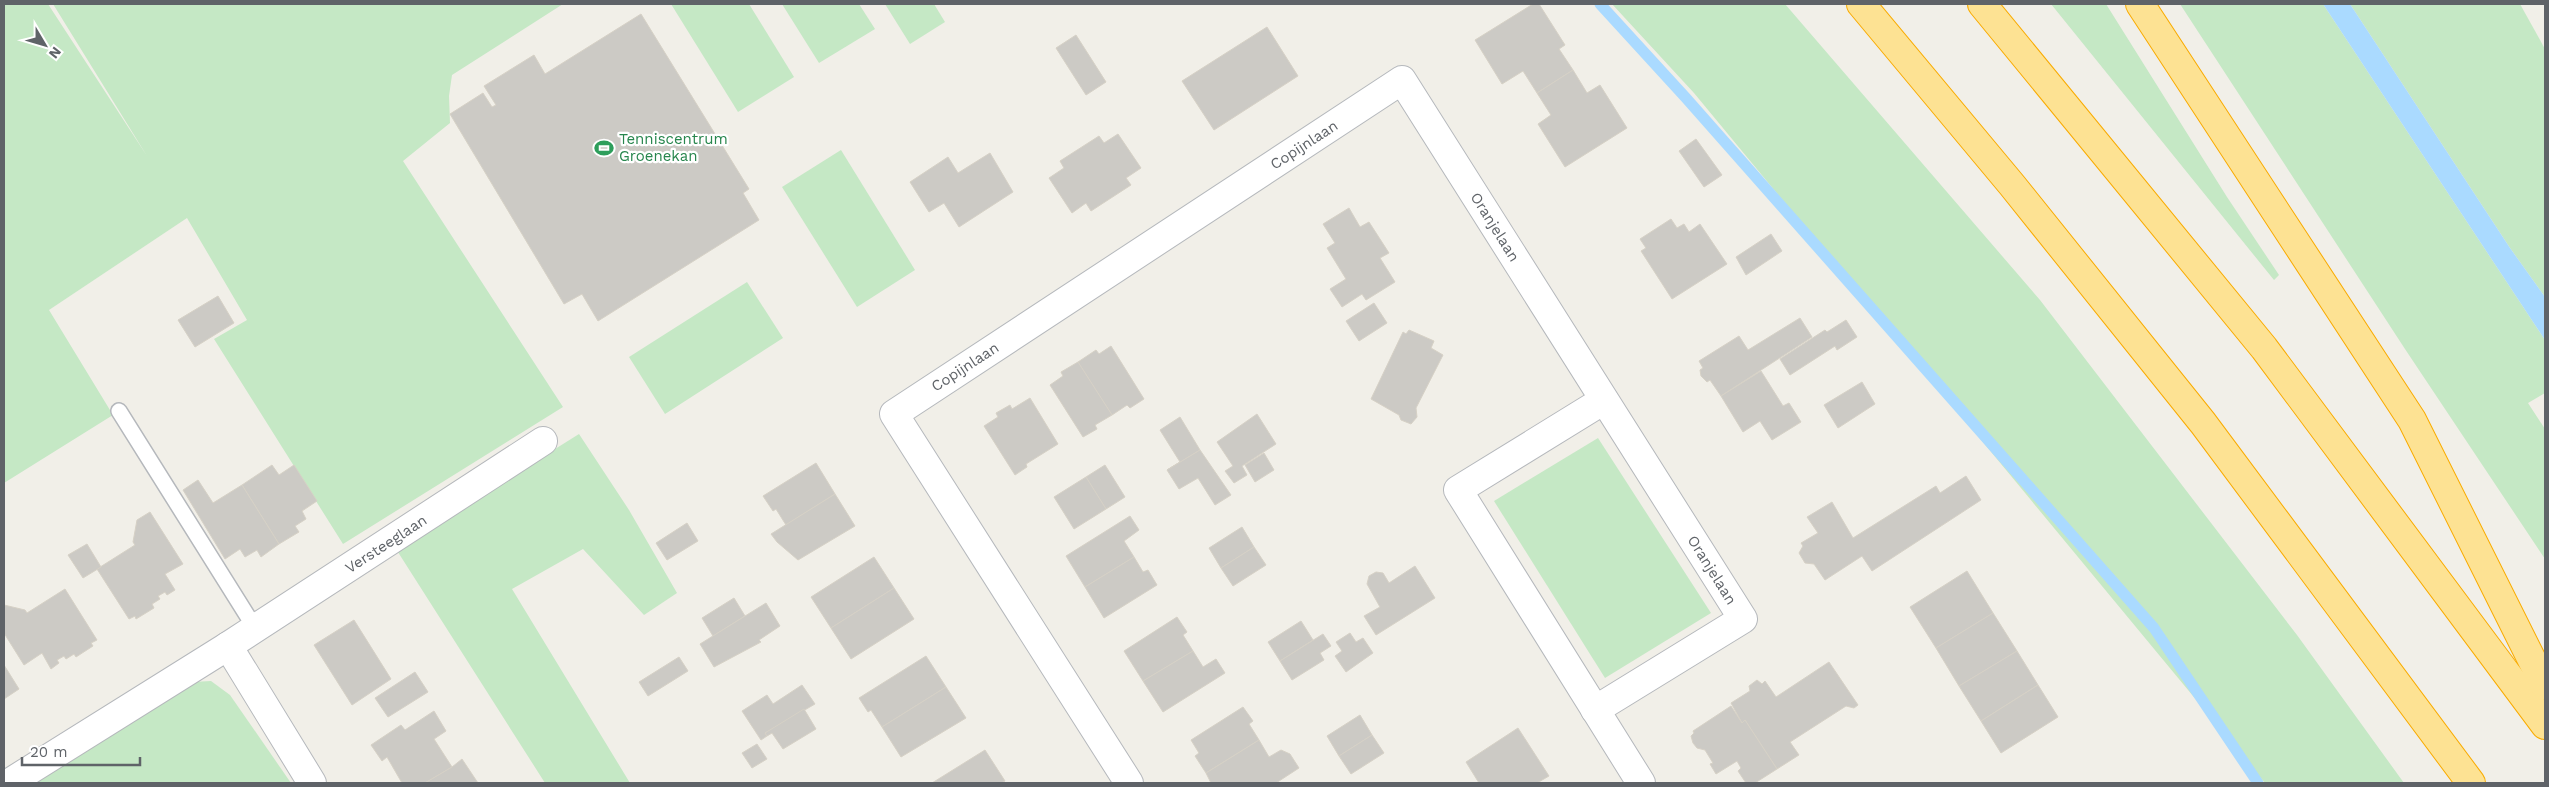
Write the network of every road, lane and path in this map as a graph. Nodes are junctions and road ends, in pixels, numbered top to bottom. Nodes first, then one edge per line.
1 (1861, 4) edge
2 (1982, 4) edge
3 (2140, 4) edge
4 (1402, 80) joint
5 (1604, 400) junction
6 (119, 411) dead end
7 (543, 441) dead end
8 (255, 628) junction
9 (228, 646) junction
10 (2545, 686) edge
11 (1595, 710) junction
12 (2545, 725) edge
13 (9, 783) edge
14 (312, 783) edge
15 (1129, 783) edge
16 (1641, 783) edge
17 (2471, 783) edge

1 - 17 highway
2 - 12 highway
3 - 10 highway
4 - 5 street, Oranjelaan
4 - 15 street, Copijnlaan
5 - 11 street
5 - 11 street, Oranjelaan
6 - 8 lane
7 - 8 street, Versteeglaan
8 - 9 street, Versteeglaan
9 - 13 street, Versteeglaan
9 - 14 street
11 - 16 street

